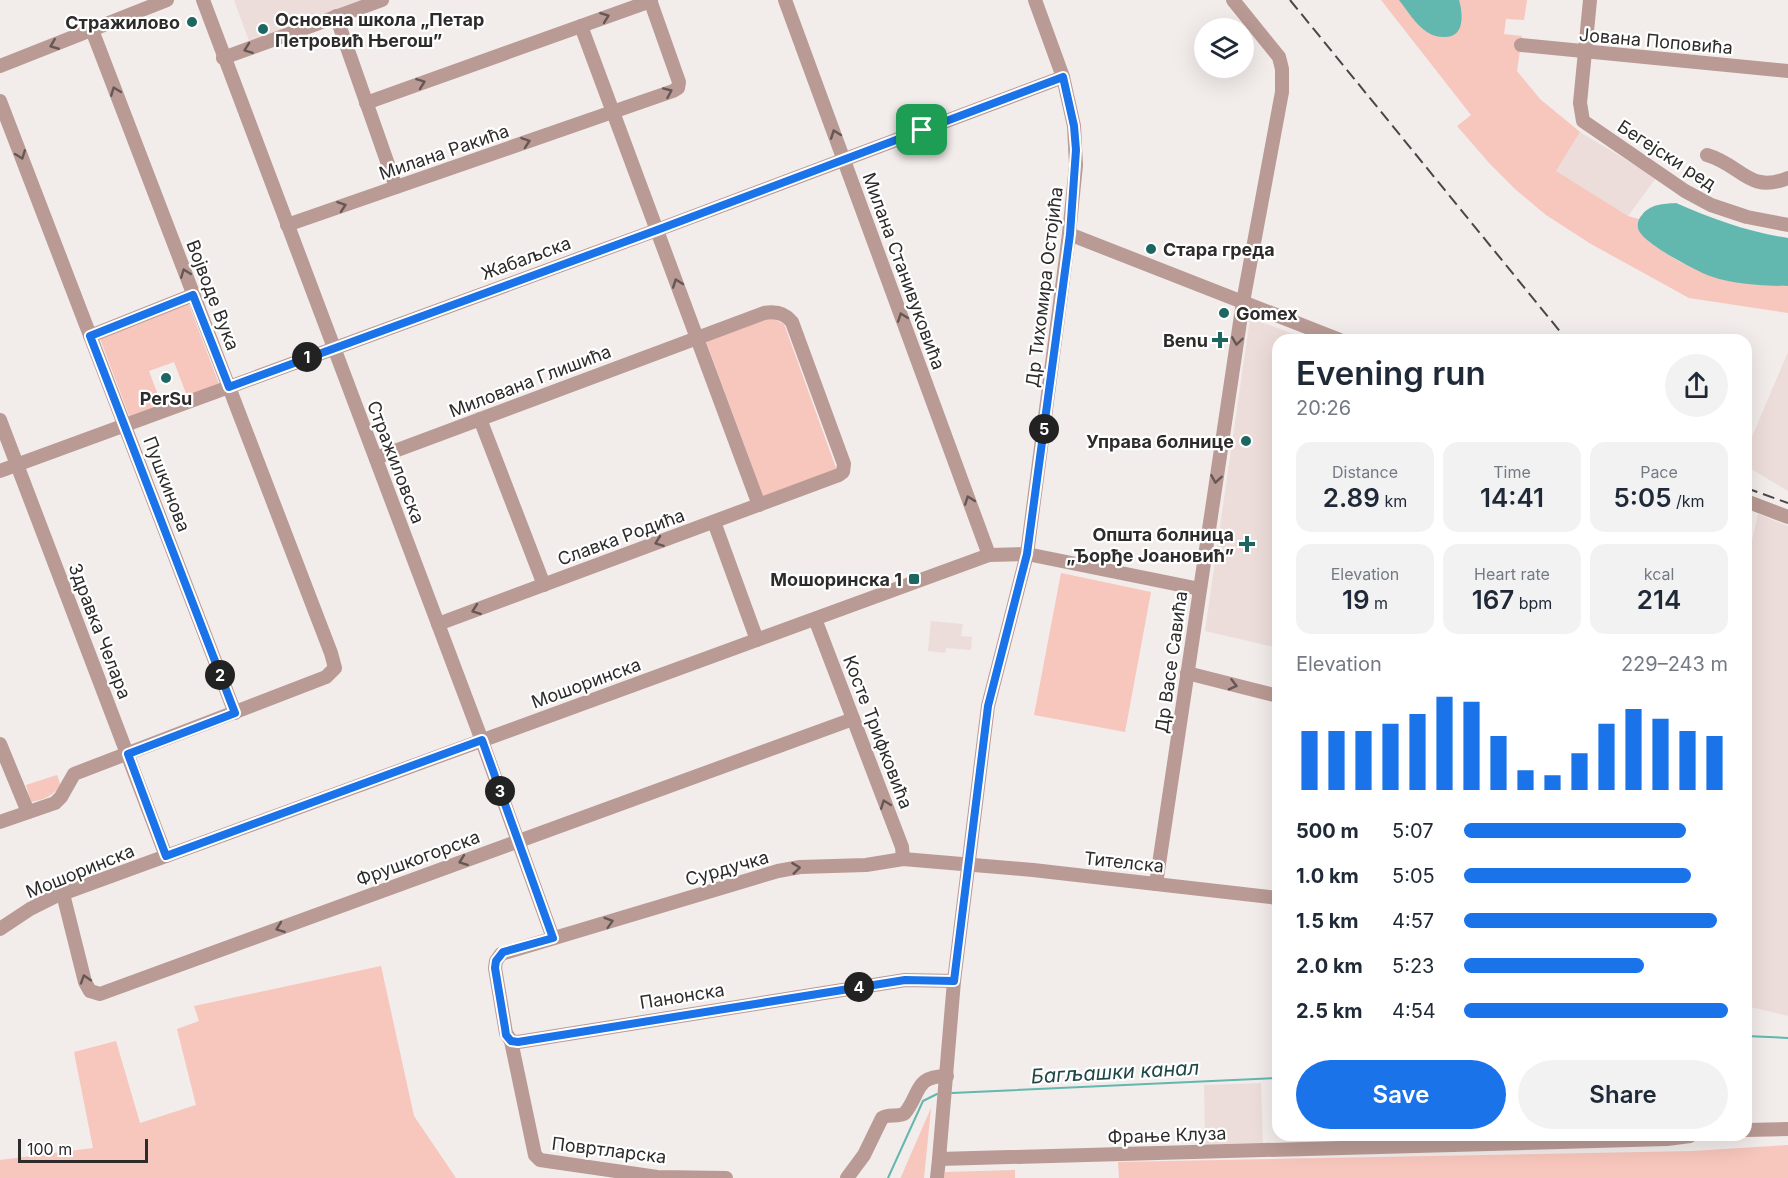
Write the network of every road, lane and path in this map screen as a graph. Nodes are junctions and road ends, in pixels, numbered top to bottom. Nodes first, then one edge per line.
1 (167, 0) edge
2 (202, 0) edge
3 (382, 0) edge
4 (650, 0) edge
5 (785, 0) edge
6 (1035, 0) edge
7 (1233, 0) edge
8 (1590, 0) edge
9 (336, 16) junction
10 (581, 26) junction
11 (92, 30) junction
12 (1521, 45) dead end
13 (1585, 52) junction
14 (224, 58) junction
15 (0, 66) edge
16 (1788, 71) edge
17 (1063, 77) junction
18 (0, 101) edge
19 (366, 103) junction
20 (613, 112) junction
21 (1707, 155) dead end
22 (844, 159) junction
23 (1788, 178) edge
24 (396, 187) junction
25 (286, 225) junction
26 (1788, 225) edge
27 (657, 230) junction
28 (1070, 234) junction
29 (193, 295) junction
30 (1243, 302) junction
31 (1325, 334) edge
32 (90, 336) junction
33 (697, 338) junction
34 (333, 348) junction
35 (229, 387) junction
36 (480, 419) junction
37 (0, 420) edge
38 (125, 425) junction
39 (376, 459) junction
40 (17, 465) junction
41 (0, 471) edge
42 (817, 483) joint
43 (1752, 503) edge
44 (759, 505) junction
45 (1788, 517) edge
46 (714, 522) junction
47 (1027, 554) junction
48 (989, 555) junction
49 (544, 585) junction
50 (1200, 589) junction
51 (815, 619) junction
52 (438, 624) junction
53 (757, 640) junction
54 (1187, 673) junction
55 (1272, 694) edge
56 (235, 713) junction
57 (853, 719) junction
58 (482, 740) junction
59 (0, 744) edge
60 (128, 754) junction
61 (28, 812) junction
62 (0, 822) edge
63 (518, 840) junction
64 (166, 856) junction
65 (903, 859) junction
66 (967, 865) junction
67 (1156, 884) junction
68 (63, 894) junction
69 (1272, 897) edge
70 (0, 929) edge
71 (553, 938) junction
72 (954, 981) junction
73 (511, 1041) junction
74 (947, 1076) junction
75 (1788, 1129) edge
76 (1752, 1130) edge
77 (1535, 1141) edge
78 (939, 1159) junction
79 (726, 1178) edge
80 (847, 1178) edge
81 (937, 1178) edge

1 - 11 street
2 - 14 street, Стражиловска
3 - 9 street
10 -> 4 street
20 -> 4 street, Милана Ракића
22 -> 5 street, Милана Станивуковића
6 - 17 street, Др Тихомира Остојића
7 - 30 street, Др Васе Савића
8 - 13 street
9 -> 14 street
9 - 19 street
19 -> 10 street
10 - 20 street
11 -> 15 street
29 -> 11 street, Војводе Вука
12 - 13 street, Јована Поповића
13 - 16 street, Јована Поповића
13 - 26 street, Бегејски ред
14 - 25 street, Стражиловска
17 - 22 street, Жабаљска
17 - 28 street, Др Тихомира Остојића
18 -> 32 street, Пушкинова
19 - 24 street
24 -> 20 street, Милана Ракића
20 - 27 street
21 - 23 street, Бегејски ред
22 - 27 street, Жабаљска
48 -> 22 street, Милана Станивуковића
25 -> 24 street, Милана Ракића
25 - 34 street, Стражиловска
33 -> 27 street
27 - 34 street, Жабаљска
28 - 30 street
28 - 47 street, Др Тихомира Остојића
29 - 32 street
29 - 35 street, Војводе Вука
30 - 31 street
30 -> 50 street, Др Васе Савића
32 - 38 street, Пушкинова
33 - 36 street, Милована Глишића
33 - 42 street, Милована Глишића
33 - 44 street
34 - 35 street, Жабаљска
34 - 39 street, Стражиловска
35 - 38 street, Жабаљска
35 - 56 street, Војводе Вука
36 - 39 street, Милована Глишића
36 - 49 street
37 - 40 street, Здравка Челара
38 - 40 street, Жабаљска
38 - 56 street, Пушкинова
39 - 52 street, Стражиловска
40 - 41 street, Жабаљска
40 - 60 street, Здравка Челара
42 - 44 street, Славка Родића
43 - 45 street
44 - 46 street, Славка Родића
46 -> 49 street, Славка Родића
46 - 53 street
47 - 48 street, Мошоринска
47 - 50 street, Мошоринска
47 - 66 street, Др Тихомира Остојића
48 - 51 street, Мошоринска
49 -> 52 street, Славка Родића
50 - 54 street, Др Васе Савића
51 - 53 street, Мошоринска
51 - 57 street, Косте Трифковића
52 - 58 street, Стражиловска
53 - 58 street, Мошоринска
54 -> 55 street
54 - 67 street, Др Васе Савића
56 - 60 street
57 - 63 street, Фрушкогорска
65 -> 57 street, Косте Трифковића
58 - 63 street, Стражиловска
58 - 64 street, Мошоринска
59 - 61 street
60 - 61 street
60 - 64 street, Здравка Челара
61 - 62 street
63 -> 68 street, Фрушкогорска
63 - 71 street, Стражиловска
64 - 68 street, Мошоринска
65 - 66 street, Сурдучка
71 -> 65 street, Сурдучка
66 - 67 street, Тителска
66 - 72 street
67 - 69 street, Тителска
68 - 70 street, Мошоринска
71 - 73 street, Сурдучка
72 - 73 street, Панонска
72 - 74 street
73 - 79 street, Повртларска
74 - 78 street
74 - 80 street
75 - 76 street
77 - 78 street, Фрање Клуза
78 - 81 street

